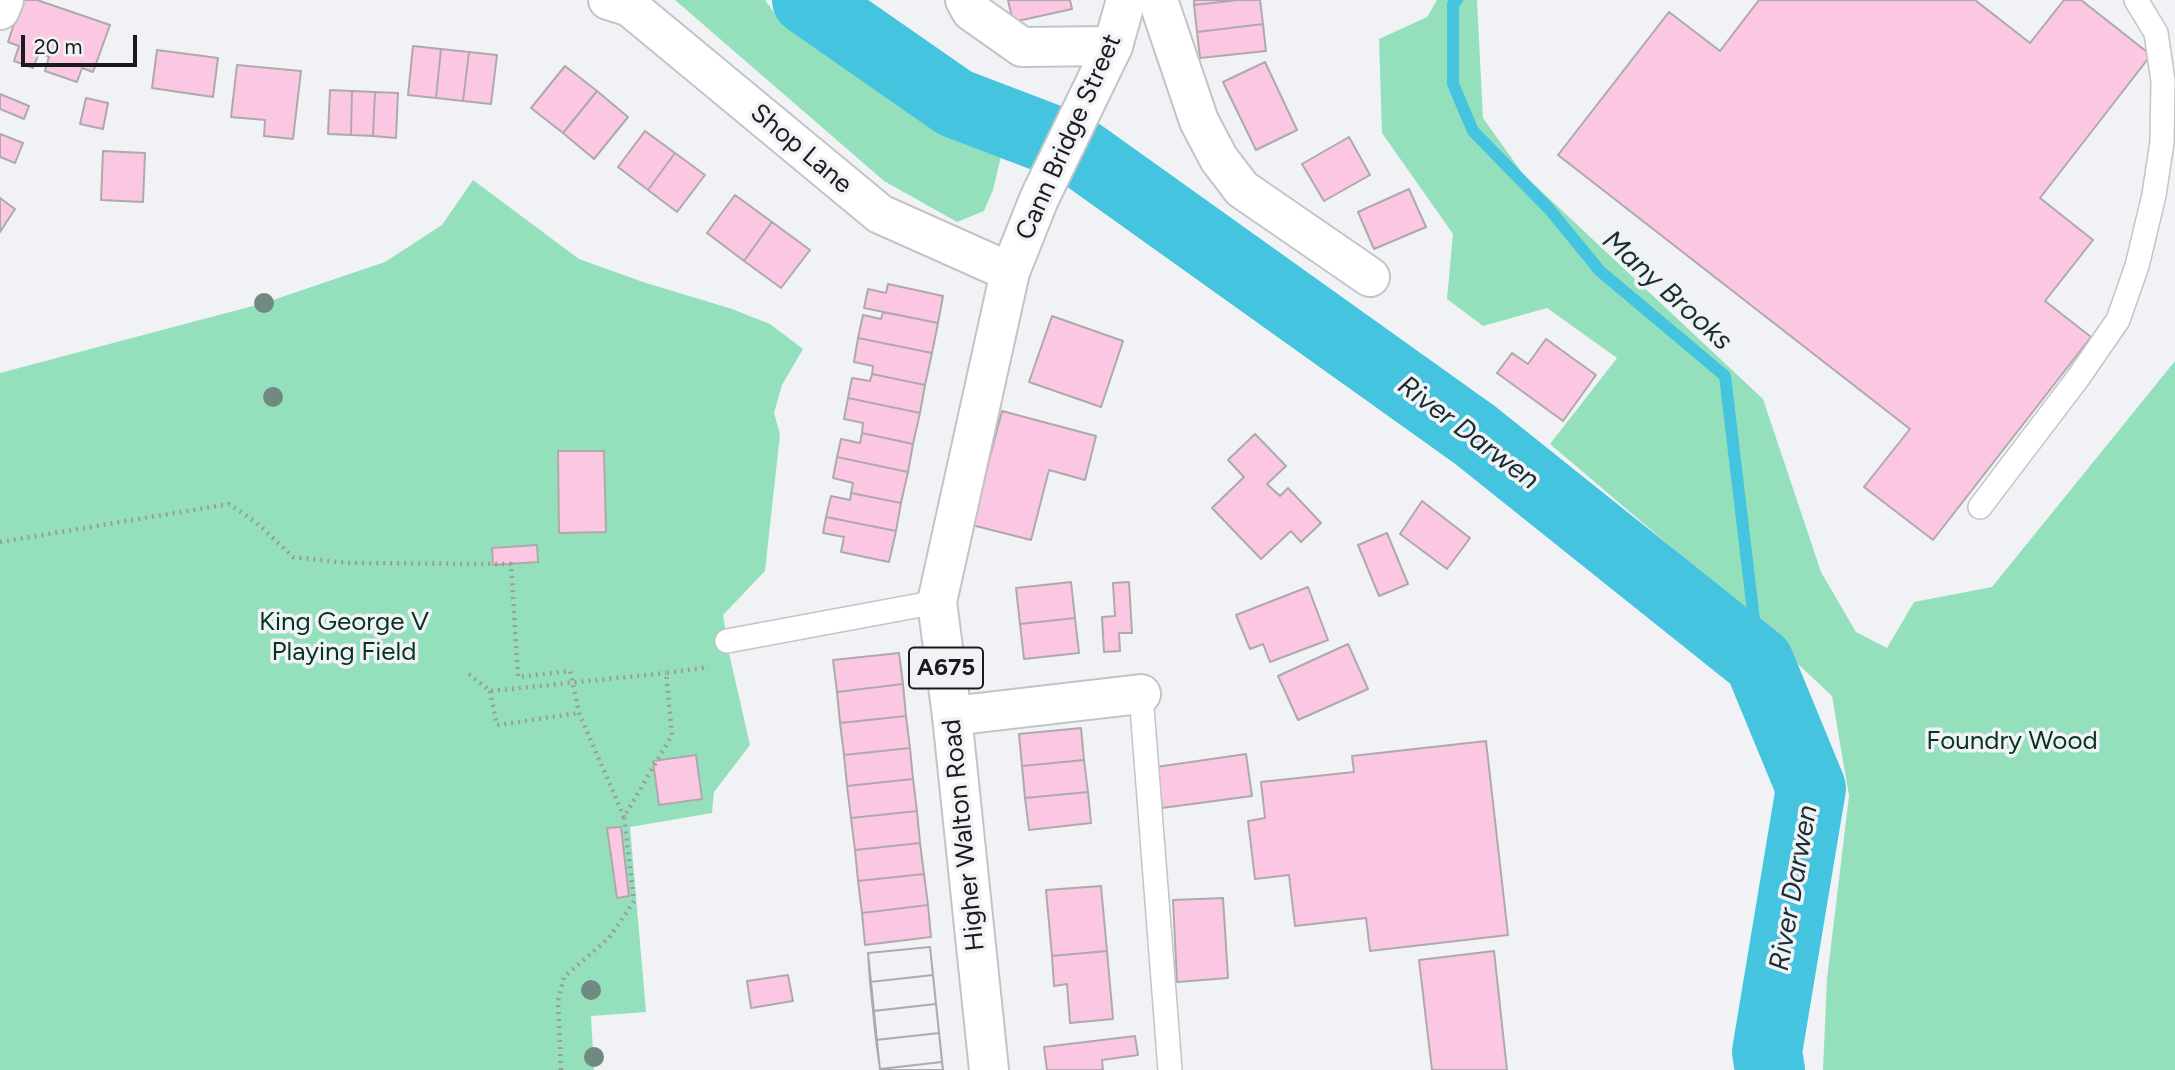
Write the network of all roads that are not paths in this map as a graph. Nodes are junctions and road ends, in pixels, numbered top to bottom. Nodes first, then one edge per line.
1 (4, 0) edge
2 (965, 0) edge
3 (1126, 0) edge
4 (1157, 0) edge
5 (2136, 0) edge
6 (622, 2) edge
7 (0, 10) edge
8 (1107, 57) junction
9 (1010, 272) junction
10 (1370, 276) dead end
11 (1980, 507) dead end
12 (937, 602) junction
13 (727, 640) road end
14 (1141, 694) joint
15 (952, 716) junction
16 (989, 1070) edge
17 (1170, 1070) edge

1 - 7 street
2 - 8 street
3 - 8 street, Cann Bridge Street / A675
4 - 10 street
5 - 11 lane
6 - 9 street, Shop Lane
8 - 9 street, Cann Bridge Street / A675
9 - 12 street, Higher Walton Road / A675
12 - 13 lane
12 - 15 street, Higher Walton Road / A675
14 - 15 street
14 - 17 lane
15 - 16 street, Higher Walton Road / A675

